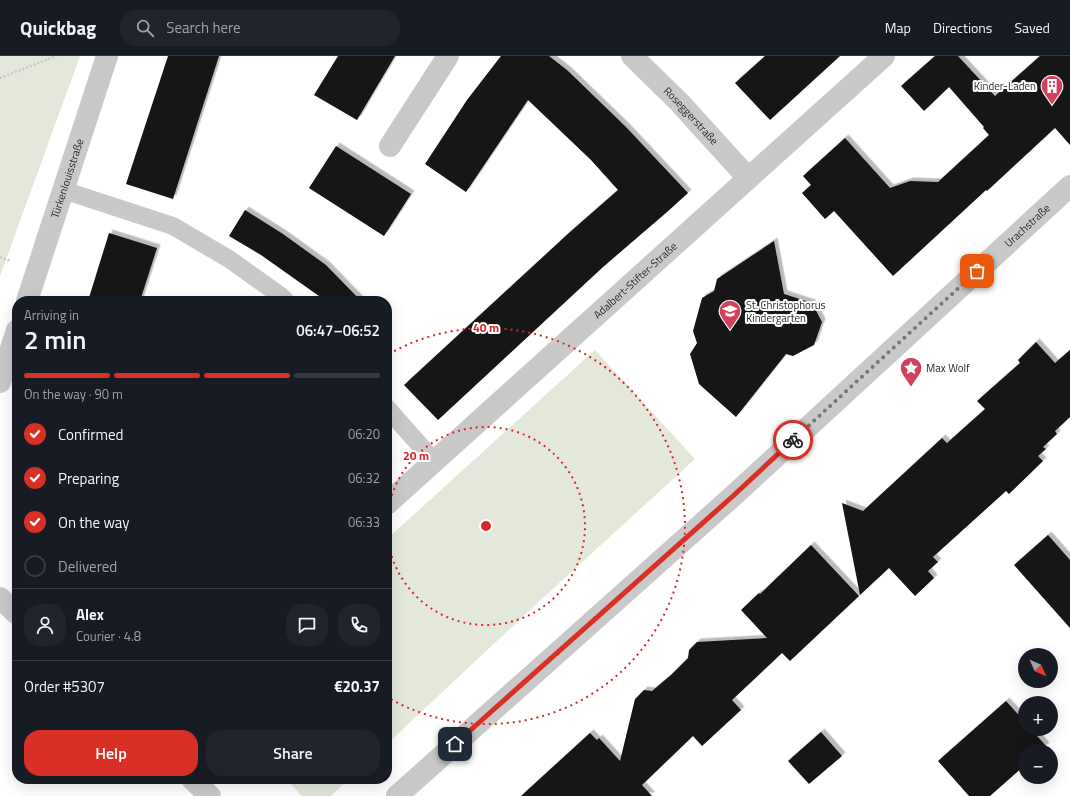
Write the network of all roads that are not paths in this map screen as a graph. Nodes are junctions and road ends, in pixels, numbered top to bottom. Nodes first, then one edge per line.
1 (107, 56) edge
2 (448, 56) edge
3 (632, 56) edge
4 (884, 56) edge
5 (390, 146) dead end
6 (748, 178) junction
7 (1070, 186) edge
8 (63, 190) junction
9 (29, 296) edge
10 (281, 296) edge
11 (12, 345) edge
12 (0, 382) edge
13 (392, 414) edge
14 (434, 461) junction
15 (392, 499) edge
16 (0, 598) edge
17 (12, 609) edge
18 (197, 784) edge
19 (210, 796) edge
20 (397, 796) edge

1 - 8 street, Türkenlouisstraße
2 - 5 street
3 - 6 street, Roseggerstraße
4 - 6 street, Adalbert-Stifter-Straße
6 - 14 street, Adalbert-Stifter-Straße
7 - 20 street, Urachstraße
8 - 9 street, Türkenlouisstraße
8 - 10 lane
11 - 12 street
13 - 14 lane
14 - 15 street, Adalbert-Stifter-Straße
16 - 17 street
18 - 19 street

